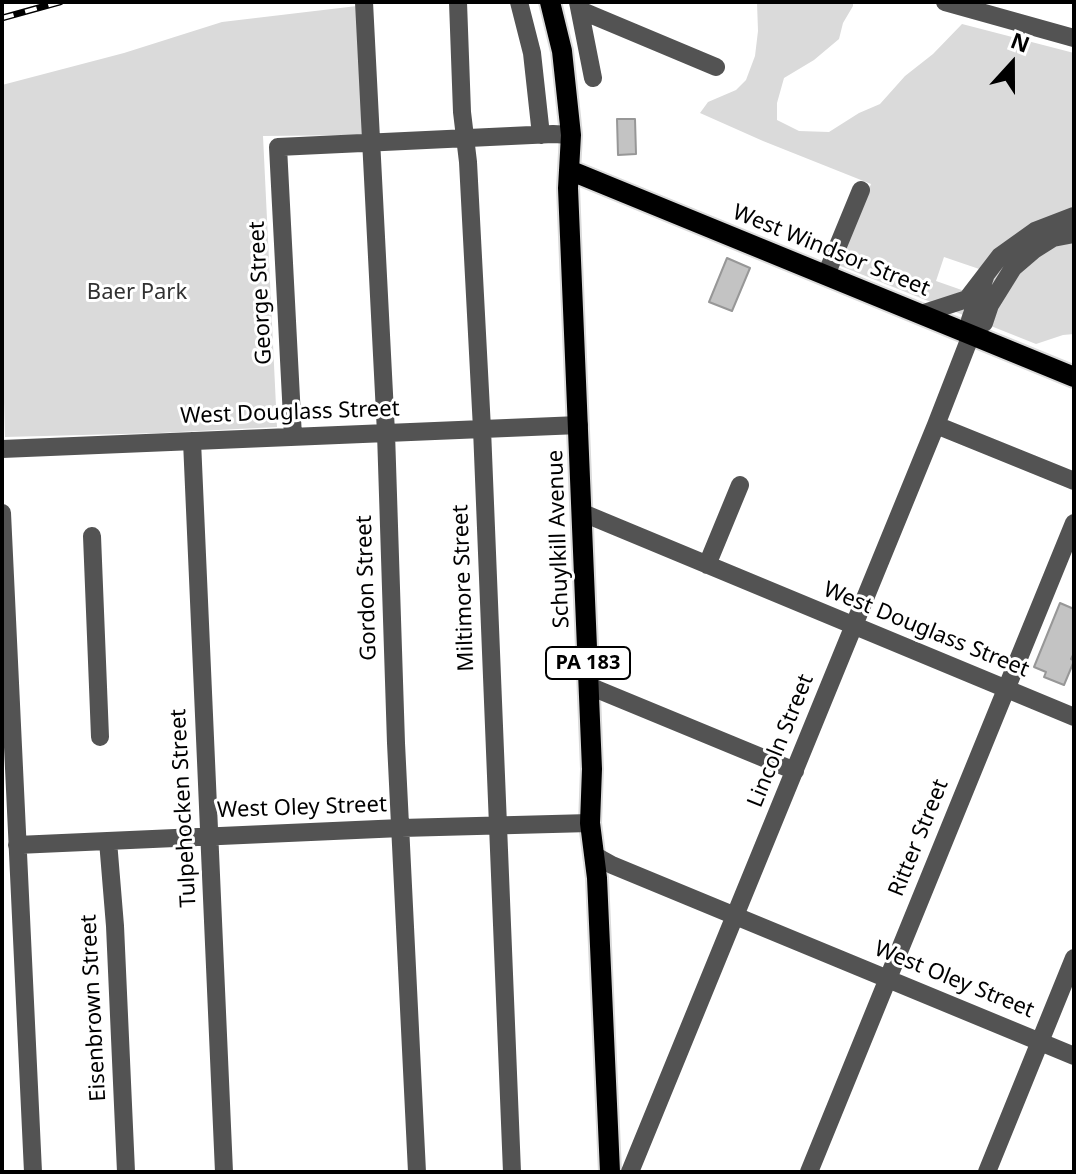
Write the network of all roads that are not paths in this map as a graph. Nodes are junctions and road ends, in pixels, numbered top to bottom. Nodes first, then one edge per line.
1 (364, 2) edge
2 (458, 2) edge
3 (519, 2) edge
4 (550, 2) edge
5 (945, 2) edge
6 (579, 6) edge
7 (1074, 38) edge
8 (716, 67) dead end
9 (593, 78) dead end
10 (555, 134) junction
11 (465, 138) junction
12 (372, 143) junction
13 (569, 170) junction
14 (861, 190) dead end
15 (1074, 216) edge
16 (1074, 234) edge
17 (826, 275) junction
18 (985, 277) junction
19 (921, 314) junction
20 (973, 331) junction
21 (1074, 377) edge
22 (579, 425) junction
23 (936, 425) junction
24 (482, 429) junction
25 (386, 433) junction
26 (293, 437) junction
27 (192, 441) junction
28 (2, 449) edge
29 (1074, 481) edge
30 (740, 485) dead end
31 (2, 513) edge
32 (583, 513) junction
33 (1074, 523) edge
34 (92, 536) dead end
35 (707, 565) junction
36 (854, 626) junction
37 (589, 686) junction
38 (1006, 689) junction
39 (1074, 717) edge
40 (100, 737) dead end
41 (795, 771) junction
42 (590, 823) junction
43 (497, 826) junction
44 (401, 828) junction
45 (209, 837) junction
46 (108, 841) junction
47 (17, 845) junction
48 (594, 855) junction
49 (736, 916) junction
50 (1074, 958) edge
51 (887, 979) junction
52 (1040, 1042) junction
53 (1074, 1056) edge
54 (33, 1172) edge
55 (126, 1172) edge
56 (224, 1172) edge
57 (417, 1172) edge
58 (512, 1172) edge
59 (610, 1172) edge
60 (630, 1172) edge
61 (809, 1172) edge
62 (987, 1172) edge

1 - 12 street, Gordon Street
2 - 11 street, Miltimore Street
3 - 10 street, Schuylkill Avenue
4 - 10 main road, Schuylkill Avenue / PA 183
5 - 7 street
6 - 8 street
6 - 9 street
10 - 11 street
10 - 13 main road, Schuylkill Avenue / PA 183
11 - 12 street
11 - 24 street, Miltimore Street
12 - 25 street, Gordon Street
12 - 26 street, George Street
13 - 17 main road, West Windsor Street
13 - 22 main road, Schuylkill Avenue / PA 183
14 - 17 street
15 - 18 street, Lincoln Street
16 - 20 street, Lincoln Street
17 - 19 main road, West Windsor Street
18 - 19 street, Lincoln Street
18 - 20 street, Lincoln Street
19 - 20 main road, West Windsor Street
20 - 21 main road, West Windsor Street
20 - 23 street, Lincoln Street
22 - 24 street, West Douglass Street
22 - 32 main road, Schuylkill Avenue / PA 183
23 - 29 street
23 - 36 street, Lincoln Street
24 - 25 street, West Douglass Street
24 - 43 street, Miltimore Street
25 - 26 street, West Douglass Street
25 - 44 street, Gordon Street
26 - 27 street, West Douglass Street
27 - 28 street, West Douglass Street
27 - 45 street, Tulpehocken Street
30 - 35 street
31 - 47 street
32 - 35 street, West Douglass Street
32 - 37 main road, Schuylkill Avenue / PA 183
33 - 38 street, Ritter Street
34 - 40 street
35 - 36 street, West Douglass Street
36 - 38 street, West Douglass Street
36 - 41 street, Lincoln Street
37 - 41 street
37 - 42 main road, Schuylkill Avenue / PA 183
38 - 39 street, West Douglass Street
38 - 51 street, Ritter Street
41 - 49 street, Lincoln Street
42 - 43 street, West Oley Street
42 - 48 main road, Schuylkill Avenue / PA 183
43 - 44 street, West Oley Street
43 - 58 street, Miltimore Street
44 - 45 street, West Oley Street
44 - 57 street, Gordon Street
45 - 46 street, West Oley Street
45 - 56 street, Tulpehocken Street
46 - 47 street, West Oley Street
46 - 55 street, Eisenbrown Street
47 - 54 street
48 - 49 street, West Oley Street
48 - 59 main road, Schuylkill Avenue / PA 183
49 - 51 street, West Oley Street
49 - 60 street, Lincoln Street
50 - 52 street
51 - 52 street, West Oley Street
51 - 61 street, Ritter Street
52 - 53 street, West Oley Street
52 - 62 street

